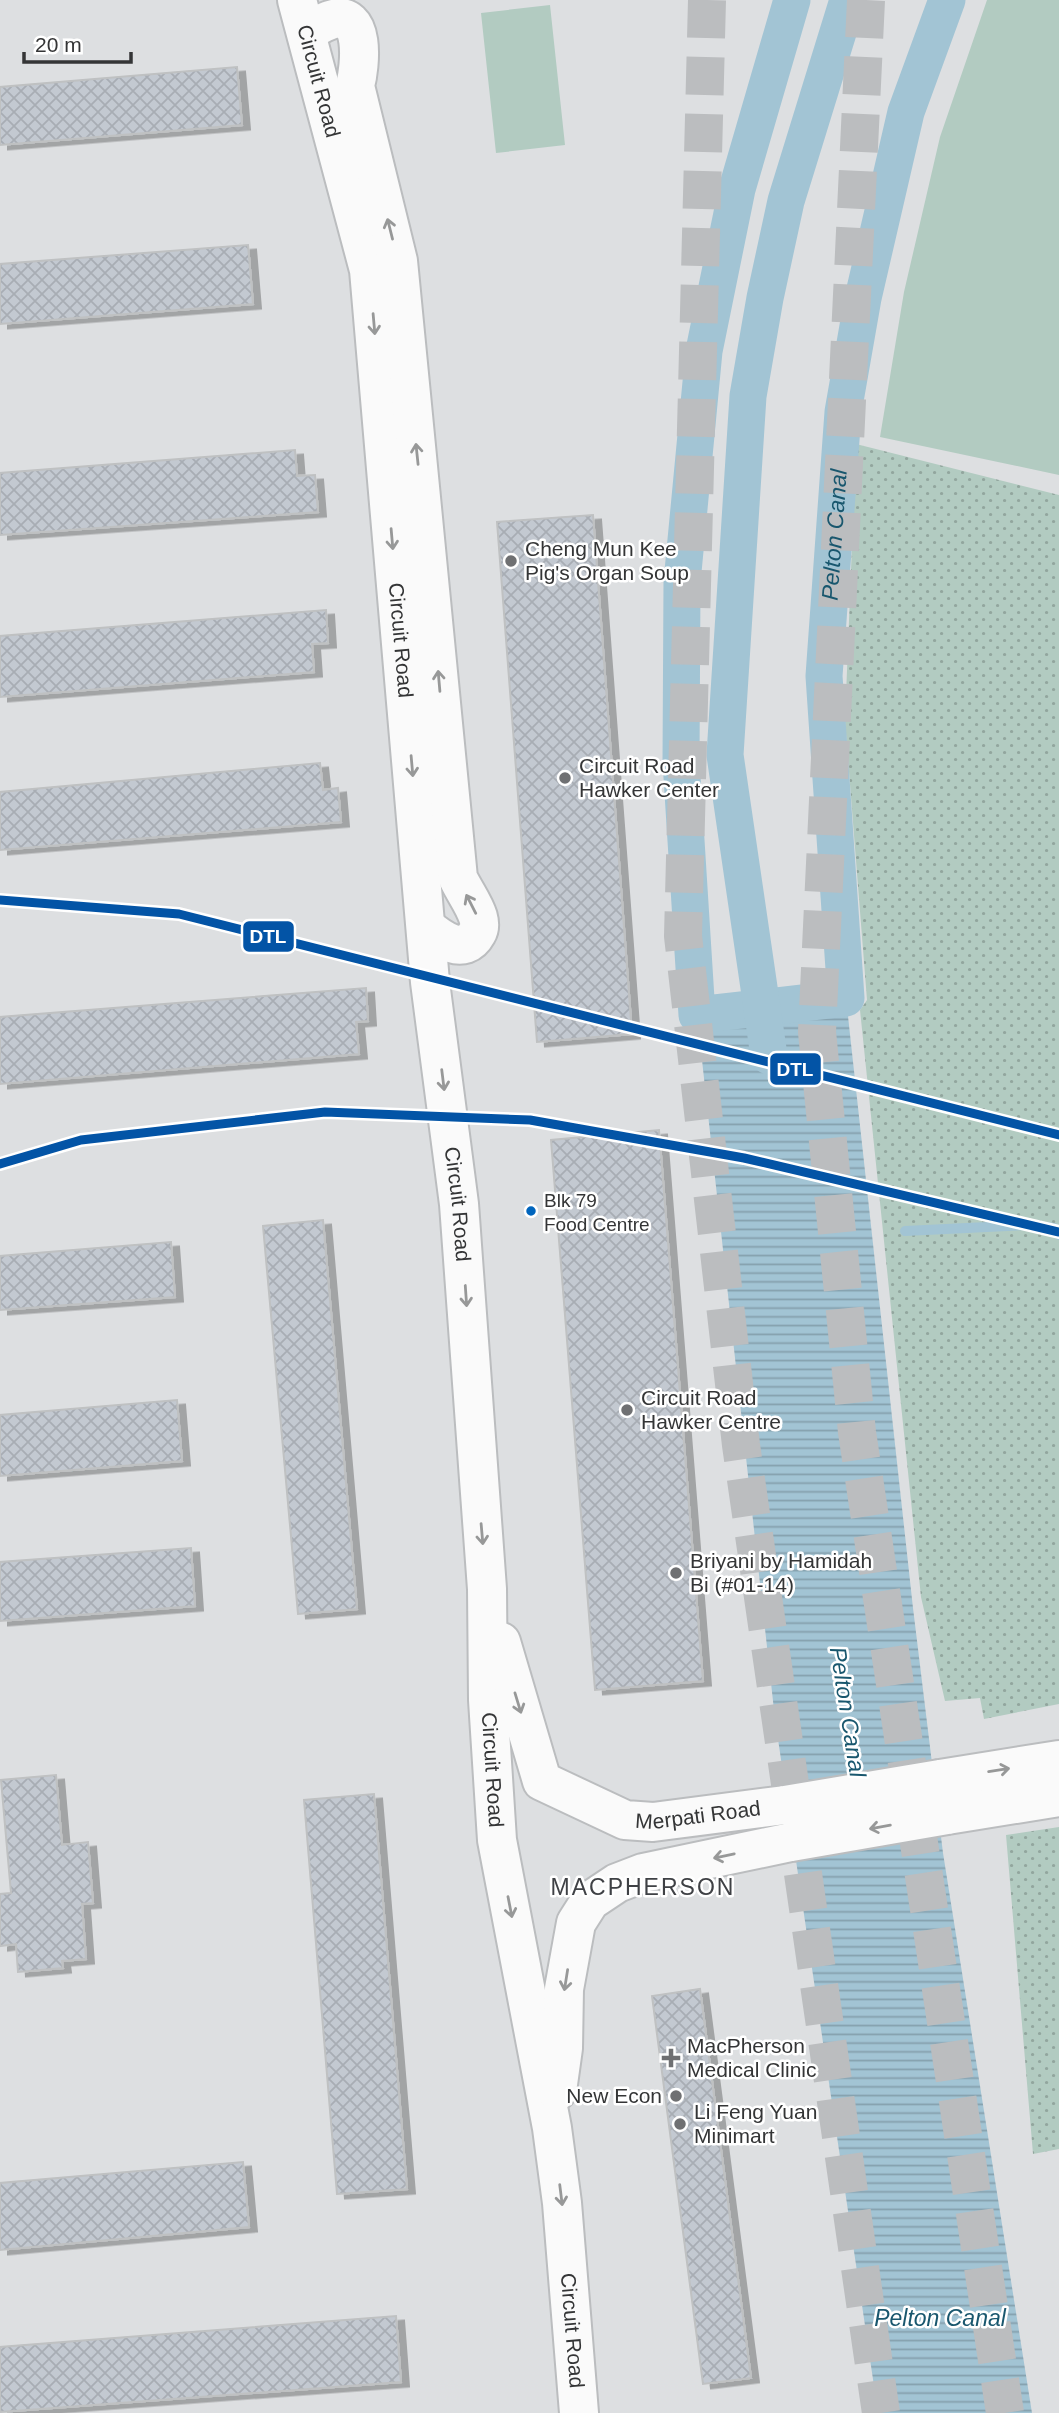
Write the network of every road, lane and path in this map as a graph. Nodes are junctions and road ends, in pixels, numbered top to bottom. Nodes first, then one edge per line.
1 (297, 0) edge
2 (308, 36) junction
3 (426, 927) junction
4 (487, 1589) junction
5 (1059, 1760) edge
6 (943, 1797) junction
7 (1059, 1797) edge
8 (552, 2128) junction
9 (579, 2413) edge

1 - 2 street, Circuit Road
2 -> 3 street, Circuit Road
3 -> 2 street
3 -> 4 street, Circuit Road
4 -> 6 street, Merpati Road, bridge
4 -> 8 street, Circuit Road
6 -> 5 street, Merpati Road
6 - 7 street, Merpati Road
6 -> 8 street, Merpati Road, bridge
8 -> 9 street, Circuit Road

